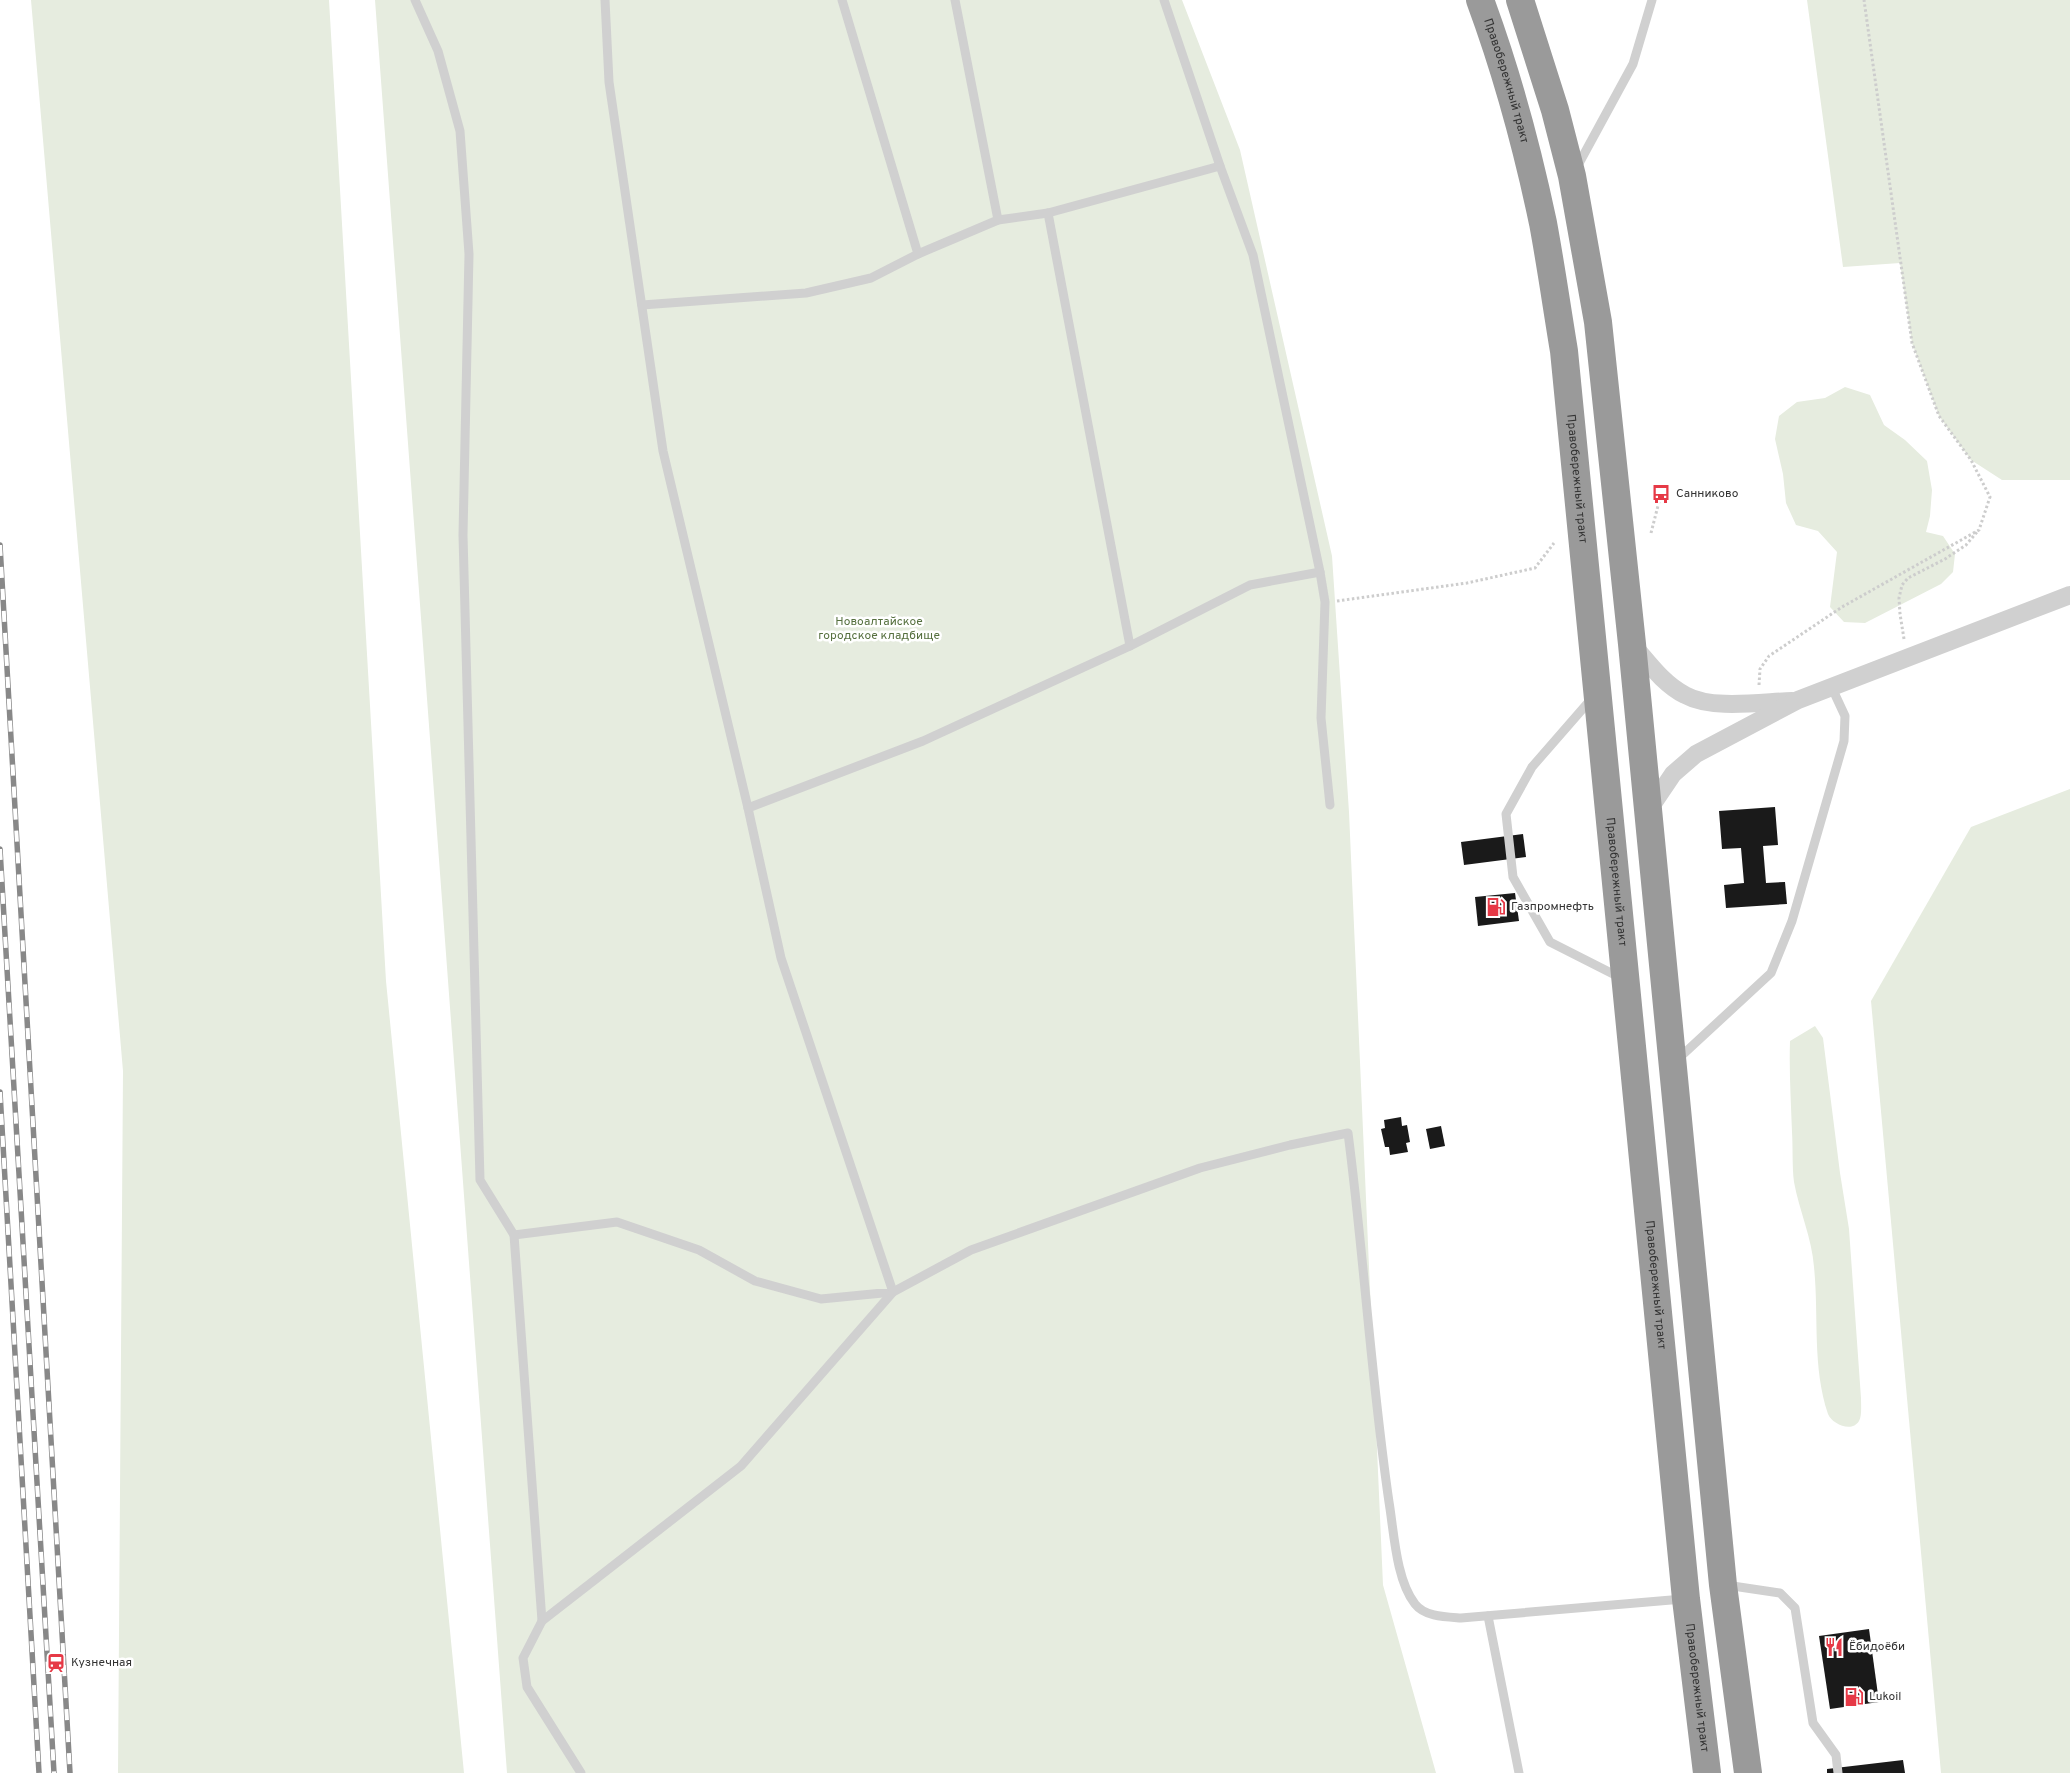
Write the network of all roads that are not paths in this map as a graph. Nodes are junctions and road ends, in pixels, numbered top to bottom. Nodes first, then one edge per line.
1 (415, 0) edge
2 (605, 0) edge
3 (842, 0) edge
4 (955, 0) edge
5 (1164, 0) edge
6 (1480, 0) edge
7 (1520, 0) edge
8 (1652, 0) edge
9 (1220, 166) junction
10 (1572, 176) junction
11 (1048, 213) junction
12 (998, 220) junction
13 (918, 254) junction
14 (642, 305) junction
15 (1320, 572) junction
16 (2070, 595) edge
17 (1632, 644) junction
18 (1130, 646) junction
19 (1832, 688) junction
20 (1596, 693) junction
21 (1798, 700) junction
22 (1330, 805) dead end
23 (748, 808) junction
24 (1648, 811) junction
25 (1626, 981) junction
26 (1672, 1064) junction
27 (514, 1235) junction
28 (893, 1292) junction
29 (1723, 1585) junction
30 (1686, 1599) junction
31 (1488, 1616) junction
32 (542, 1621) junction
33 (1746, 1761) edge
34 (1706, 1767) edge
35 (581, 1773) edge
36 (1519, 1773) edge
37 (1838, 1773) edge

1 - 27 lane
2 - 14 lane
3 - 13 lane
4 - 12 lane
5 - 9 lane
6 - 20 highway, Правобережный тракт
7 - 10 highway
8 - 10 lane
9 - 11 lane
9 - 15 lane
10 - 17 highway
11 - 12 lane
11 - 18 lane
12 - 13 lane
13 - 14 lane
14 - 23 lane
15 - 18 lane
15 - 22 lane
16 - 19 street
17 - 21 street
17 - 24 highway
18 - 23 lane
19 - 21 street
19 - 26 lane
20 - 25 highway, Правобережный тракт
20 - 25 lane
21 - 24 street
23 - 28 lane
24 - 26 highway
25 - 30 highway, Правобережный тракт
26 - 29 highway
27 - 28 lane
27 - 32 lane
28 - 31 lane
28 - 32 lane
29 - 33 highway
29 - 37 lane
30 - 31 lane
30 - 34 highway, Правобережный тракт
31 - 36 lane
32 - 35 lane

